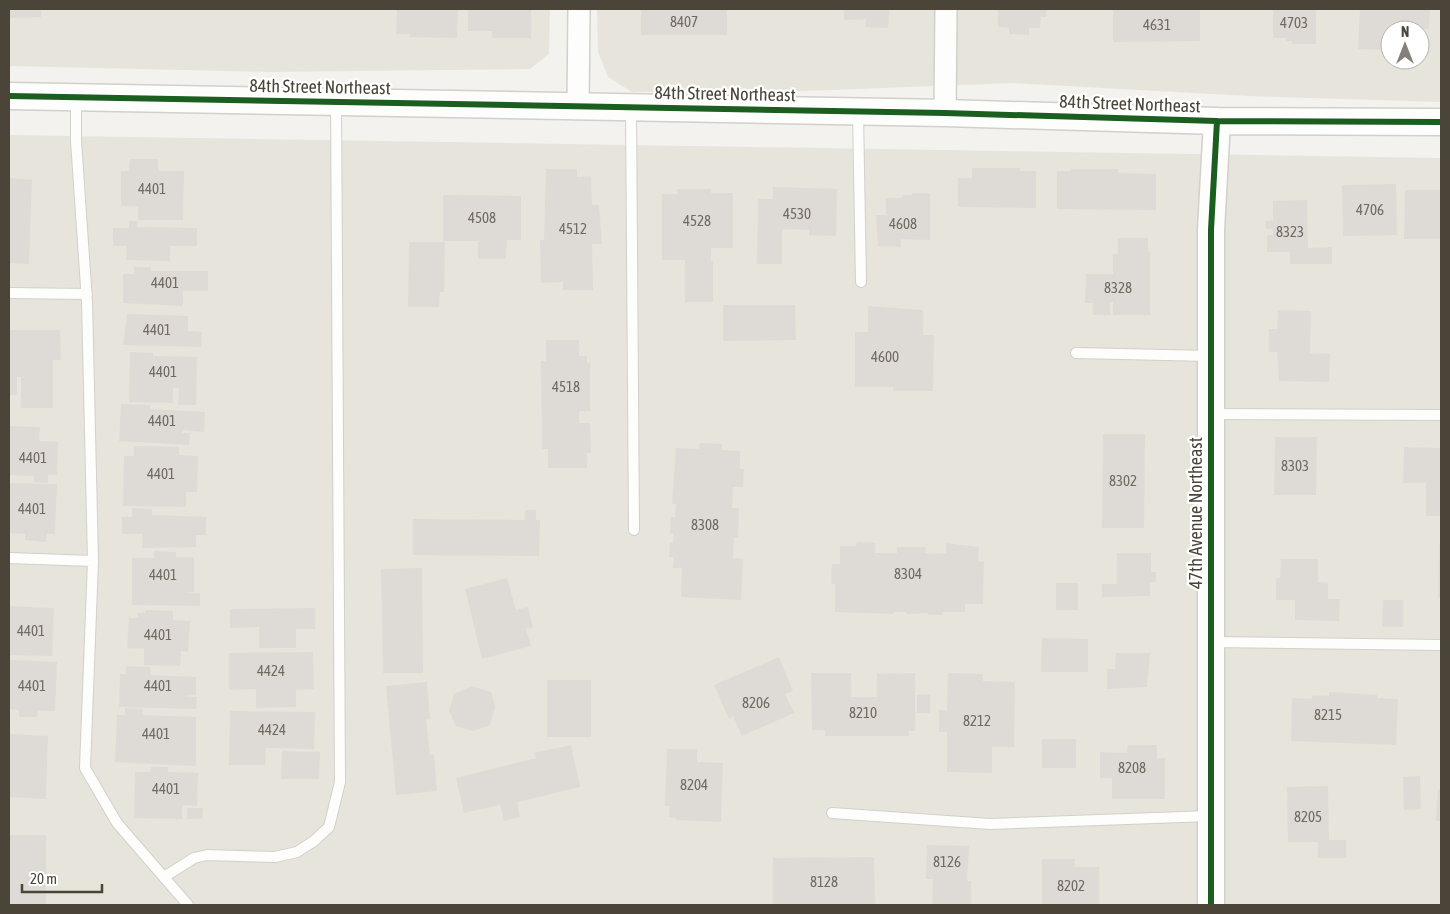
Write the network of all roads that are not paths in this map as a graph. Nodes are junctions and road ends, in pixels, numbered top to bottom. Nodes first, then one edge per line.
1 (579, 9) edge
2 (946, 9) edge
3 (9, 96) edge
4 (76, 97) junction
5 (336, 102) junction
6 (578, 106) junction
7 (631, 107) junction
8 (858, 111) junction
9 (945, 112) junction
10 (1218, 122) junction
11 (1441, 122) edge
12 (861, 282) dead end
13 (9, 293) edge
14 (87, 294) junction
15 (1076, 353) dead end
16 (1212, 356) junction
17 (1212, 414) junction
18 (1441, 414) edge
19 (634, 530) dead end
20 (9, 558) edge
21 (94, 561) junction
22 (1212, 642) junction
23 (1441, 645) edge
24 (832, 813) dead end
25 (1212, 816) junction
26 (164, 877) junction
27 (188, 905) edge
28 (1212, 905) edge

1 - 6 street
2 - 9 street
3 - 4 street, 84th Street Northeast
4 - 5 street, 84th Street Northeast
4 - 14 lane
5 - 6 street, 84th Street Northeast
5 - 26 lane
6 - 7 street, 84th Street Northeast
7 - 8 street, 84th Street Northeast
7 - 19 lane
8 - 9 street, 84th Street Northeast
8 - 12 lane
9 - 10 street, 84th Street Northeast
10 - 11 street, 84th Street Northeast
10 - 16 street, 47th Avenue Northeast
13 - 14 lane
14 - 21 lane
15 - 16 lane
16 - 17 street, 47th Avenue Northeast
17 - 18 lane
17 - 22 street, 47th Avenue Northeast
20 - 21 lane
21 - 26 lane
22 - 23 lane
22 - 25 street, 47th Avenue Northeast
24 - 25 lane
25 - 28 street, 47th Avenue Northeast
26 - 27 lane

